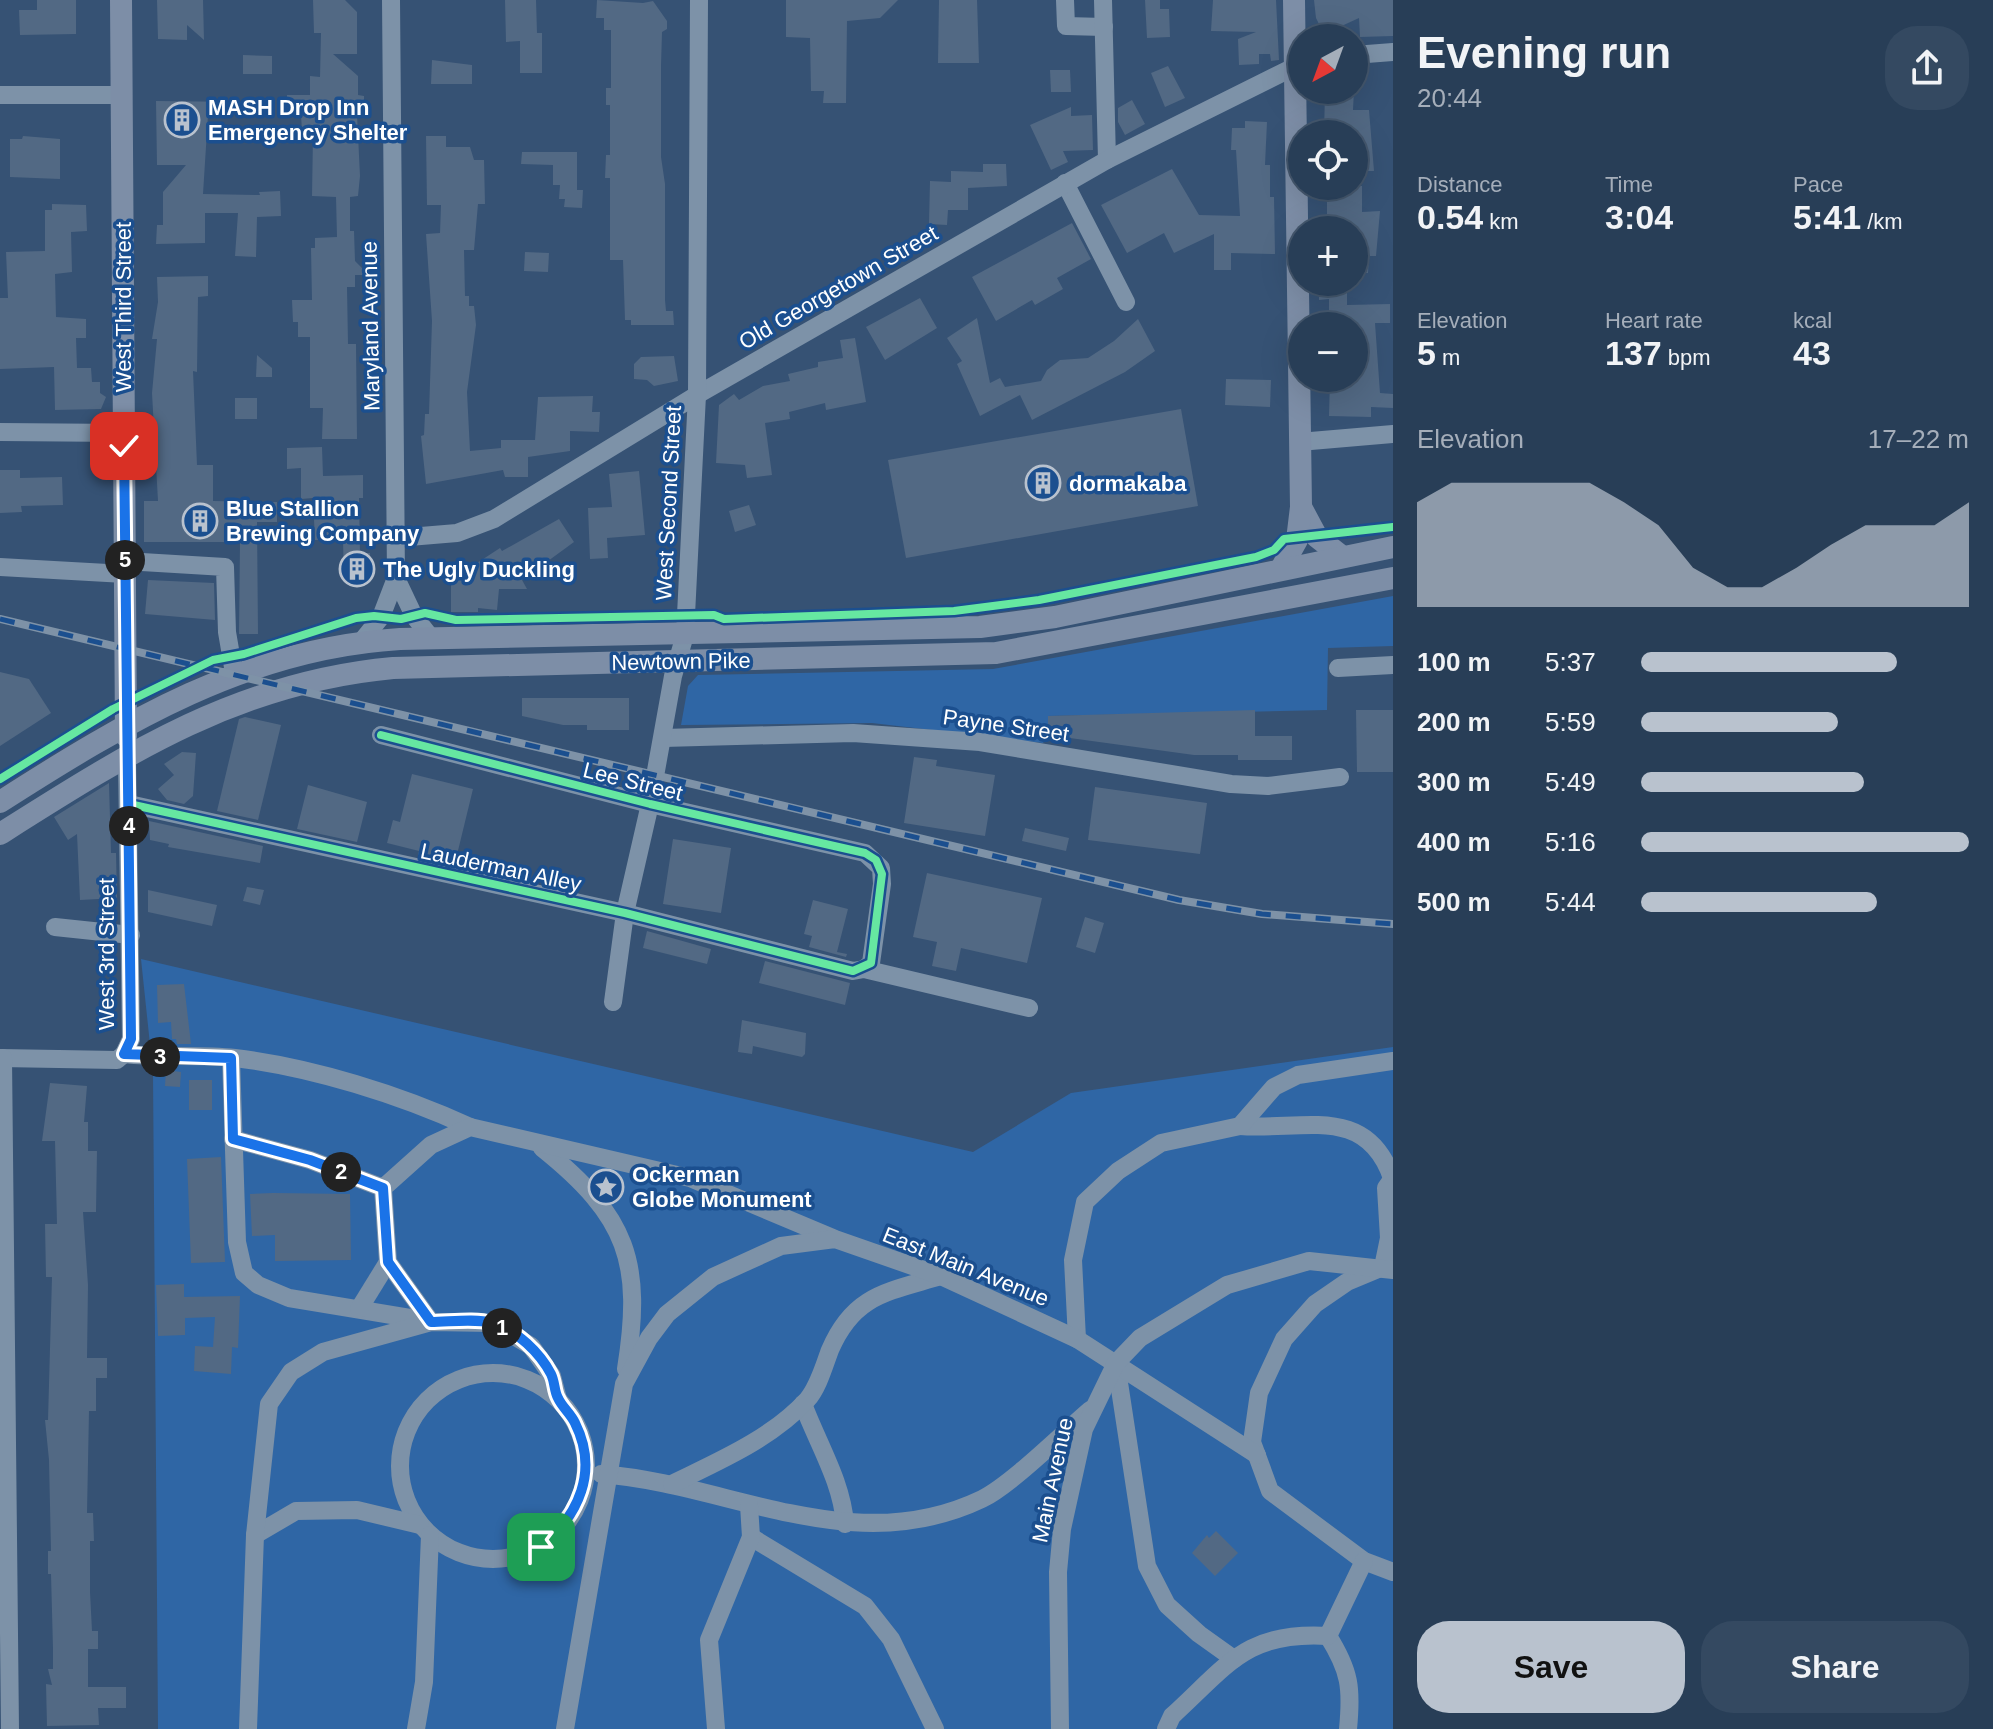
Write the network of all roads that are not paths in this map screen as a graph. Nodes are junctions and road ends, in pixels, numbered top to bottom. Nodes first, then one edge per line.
1 (121, 0) edge
2 (391, 0) edge
3 (699, 0) edge
4 (1065, 0) edge
5 (1103, 0) edge
6 (1294, 0) edge
7 (1296, 24) edge
8 (1104, 27) junction
9 (1393, 52) edge
10 (1368, 54) edge
11 (1288, 69) edge
12 (0, 95) edge
13 (121, 95) junction
14 (1298, 104) edge
15 (1107, 160) junction
16 (1065, 183) junction
17 (1126, 302) dead end
18 (697, 395) junction
19 (0, 432) edge
20 (124, 433) junction
21 (1393, 434) edge
22 (1299, 442) junction
23 (1301, 507) junction
24 (397, 538) junction
25 (1393, 547) edge
26 (1340, 555) junction
27 (0, 567) edge
28 (125, 567) junction
29 (1282, 567) junction
30 (396, 578) junction
31 (1393, 578) edge
32 (685, 635) junction
33 (432, 639) junction
34 (361, 642) junction
35 (676, 662) junction
36 (1393, 665) edge
37 (1338, 668) dead end
38 (234, 673) junction
39 (126, 724) junction
40 (381, 735) dead end
41 (663, 738) junction
42 (127, 758) junction
43 (1340, 777) dead end
44 (0, 802) edge
45 (129, 804) junction
46 (650, 804) junction
47 (0, 834) edge
48 (625, 913) junction
49 (55, 927) dead end
50 (131, 935) junction
51 (864, 969) junction
52 (613, 1002) dead end
53 (1029, 1008) dead end
54 (124, 1054) junction
55 (2, 1058) edge
56 (231, 1058) junction
57 (1393, 1061) edge
58 (1240, 1126) junction
59 (470, 1127) junction
60 (233, 1139) junction
61 (537, 1144) junction
62 (1393, 1178) edge
63 (383, 1188) junction
64 (835, 1239) junction
65 (388, 1262) junction
66 (1388, 1269) edge
67 (941, 1276) junction
68 (359, 1309) junction
69 (431, 1322) junction
70 (1077, 1339) junction
71 (1116, 1363) junction
72 (624, 1384) junction
73 (558, 1399) junction
74 (803, 1404) junction
75 (1094, 1406) junction
76 (1257, 1455) junction
77 (586, 1473) junction
78 (611, 1475) junction
79 (672, 1484) junction
80 (749, 1505) junction
81 (845, 1524) junction
82 (425, 1530) junction
83 (4, 1532) edge
84 (255, 1535) junction
85 (751, 1537) junction
86 (1364, 1561) junction
87 (1393, 1572) edge
88 (1328, 1636) junction
89 (5, 1651) edge
90 (1234, 1659) junction
91 (10, 1729) edge
92 (248, 1729) edge
93 (416, 1729) edge
94 (565, 1729) edge
95 (716, 1729) edge
96 (935, 1729) edge
97 (1060, 1729) edge
98 (1166, 1729) edge
99 (1348, 1729) edge

1 - 13 main road, West Third Street
2 - 24 street, Maryland Avenue
3 - 18 street, West Second Street
4 - 8 street
5 - 8 street
6 - 7 main road
8 - 15 street
9 - 10 street
11 - 15 street, Old Georgetown Street
12 - 13 street
13 - 20 main road, West Third Street
14 - 22 main road
15 - 16 street, Old Georgetown Street
16 - 17 street
16 - 18 street, Old Georgetown Street
18 - 24 street, Old Georgetown Street
18 - 32 street, West Second Street
19 - 20 street
20 - 28 main road, West Third Street
21 - 22 street
22 - 23 main road
23 - 26 main road
23 - 29 main road
24 - 30 street, Maryland Avenue
25 - 26 main road, Newtown Pike
26 - 29 main road, Newtown Pike
27 - 28 street
28 - 38 street
28 - 39 main road, West Third Street
29 - 32 main road, Newtown Pike
30 - 33 street
30 - 34 street, Maryland Avenue
31 - 35 main road, Newtown Pike
32 - 33 main road, Newtown Pike
32 - 35 street, West Second Street
33 - 34 main road, Newtown Pike
34 - 38 main road, Newtown Pike
35 - 41 street, West Second Street
35 - 42 main road, Newtown Pike
36 - 37 street
38 - 39 main road, Newtown Pike
39 - 42 main road, West Third Street
39 - 44 main road, Newtown Pike
40 - 46 street, Lee Street
41 - 43 street, Payne Street
41 - 46 street, West Second Street
42 - 45 street
42 - 47 main road, Newtown Pike
45 - 48 street, Lauderman Alley
45 - 50 street, West 3rd Street
46 - 48 street, West Second Street
46 - 51 street, Lee Street
48 - 51 street, Lauderman Alley
48 - 52 street, West Second Street
49 - 50 street
50 - 54 street, West 3rd Street
51 - 53 street, Lauderman Alley
54 - 55 street
54 - 56 street
55 - 83 street
56 - 59 street
56 - 60 street
57 - 58 street
58 - 62 street
58 - 70 street
59 - 61 street
59 - 63 street
60 - 63 street
60 - 68 street
61 - 64 street
61 - 72 street
62 - 66 street
63 - 65 street
64 - 67 street, East Main Avenue
64 - 72 street, East Main Avenue
65 - 68 street
65 - 69 street
66 - 71 street, Main Avenue
66 - 76 street
67 - 70 street, East Main Avenue
67 - 74 street
68 - 69 street
69 - 73 street
69 - 84 street
70 - 71 street, East Main Avenue
71 - 75 street, Main Avenue
71 - 76 street, East Main Avenue
71 - 90 street
72 - 78 street, East Main Avenue
73 - 77 street
73 - 82 street
74 - 79 street
74 - 81 street
75 - 81 street
75 - 97 street, Main Avenue
76 - 86 street
77 - 78 street
77 - 82 street
78 - 79 street
78 - 94 street, East Main Avenue
79 - 80 street
80 - 81 street
80 - 85 street
82 - 84 street
82 - 93 street
83 - 89 street
84 - 92 street
85 - 95 street
85 - 96 street
86 - 87 street
86 - 88 street
88 - 90 street
88 - 99 street
89 - 91 street
90 - 98 street

